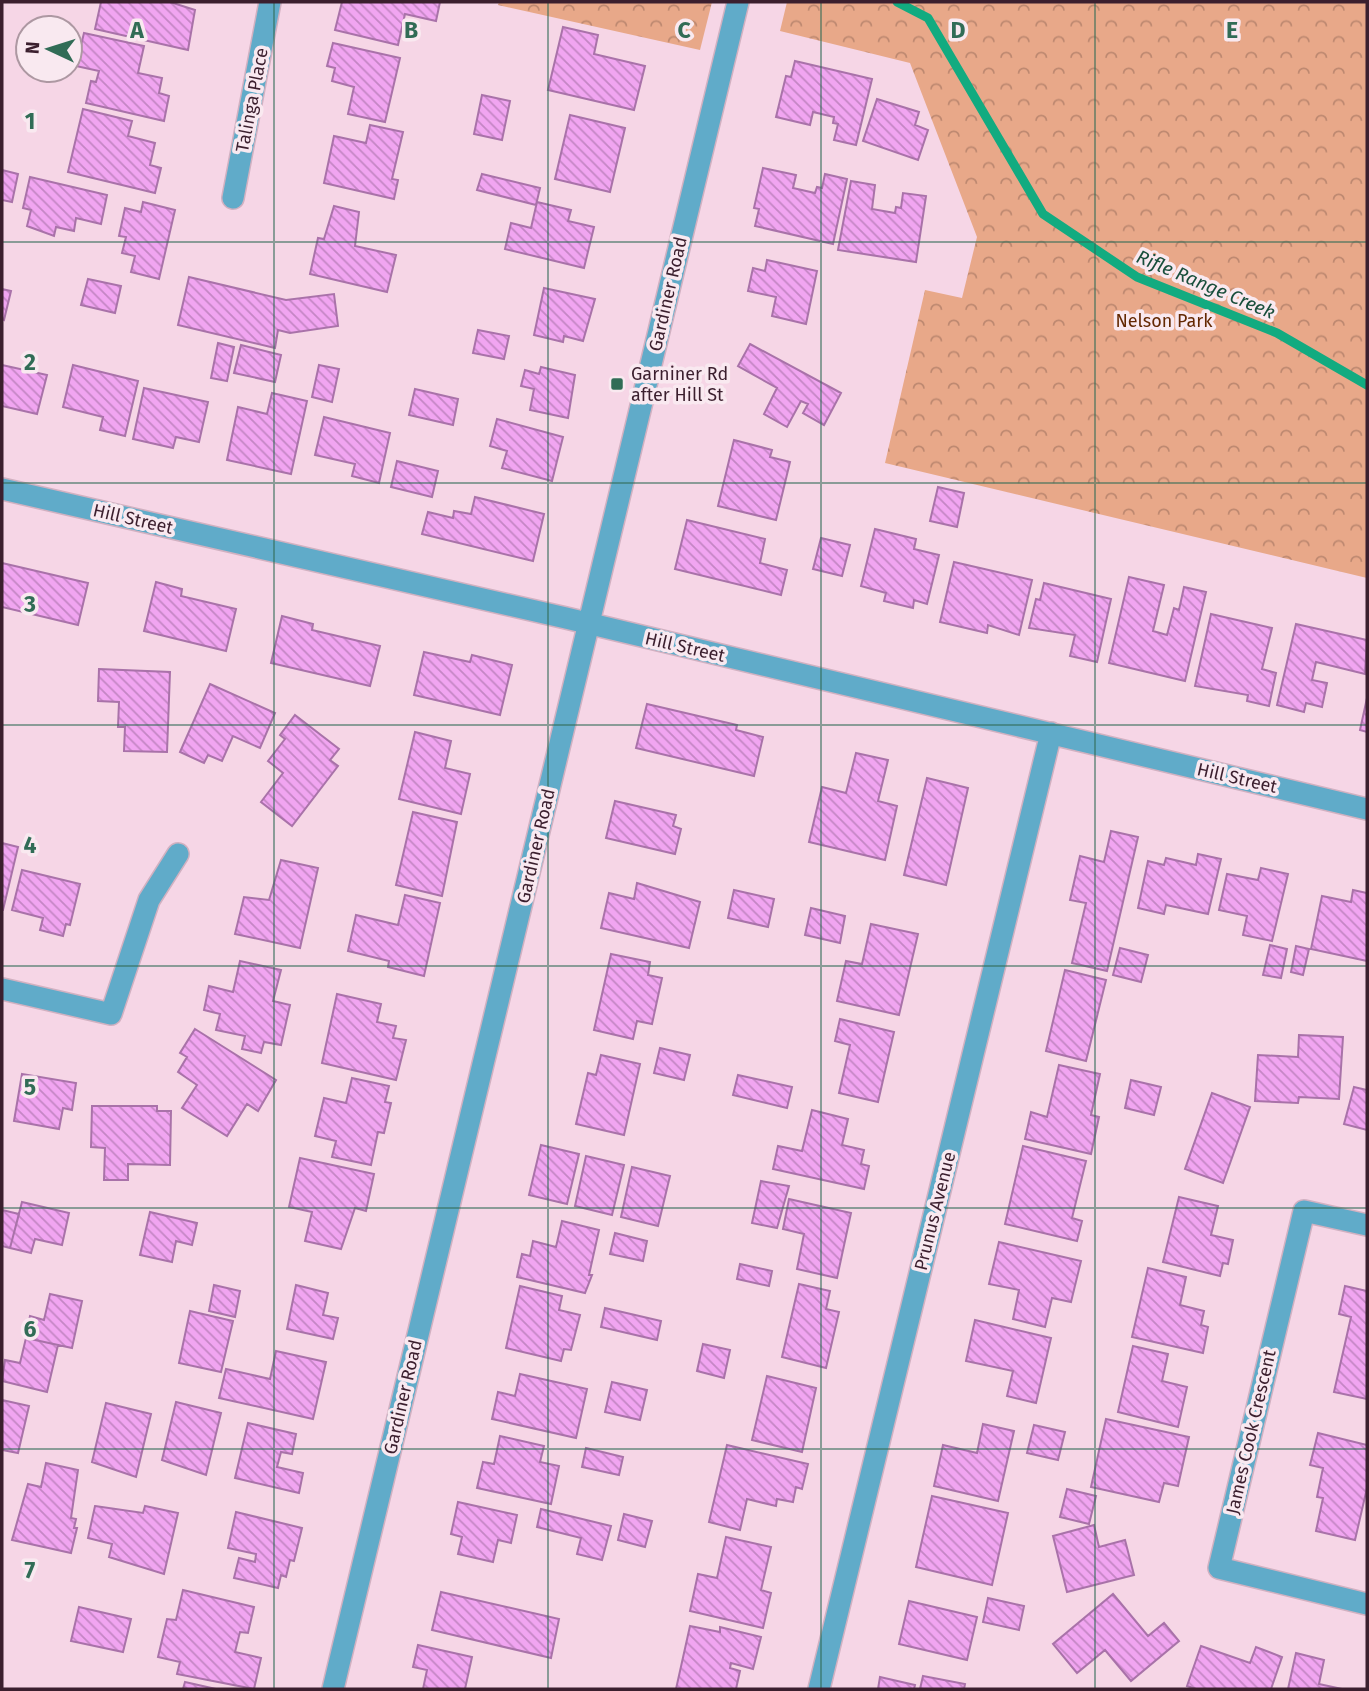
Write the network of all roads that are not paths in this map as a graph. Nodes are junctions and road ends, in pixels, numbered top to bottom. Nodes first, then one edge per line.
1 (270, 2) edge
2 (738, 2) edge
3 (233, 198) dead end
4 (2, 489) edge
5 (589, 624) junction
6 (1051, 733) junction
7 (1367, 809) edge
8 (178, 854) dead end
9 (2, 989) edge
10 (1367, 1225) edge
11 (1367, 1604) edge
12 (333, 1689) edge
13 (819, 1689) edge

1 - 3 street, Talinga Place
2 - 5 street, Gardiner Road
4 - 5 street, Hill Street
5 - 6 street, Hill Street
5 - 12 street, Gardiner Road
6 - 7 street, Hill Street
6 - 13 street, Prunus Avenue
8 - 9 street
10 - 11 street, James Cook Crescent

